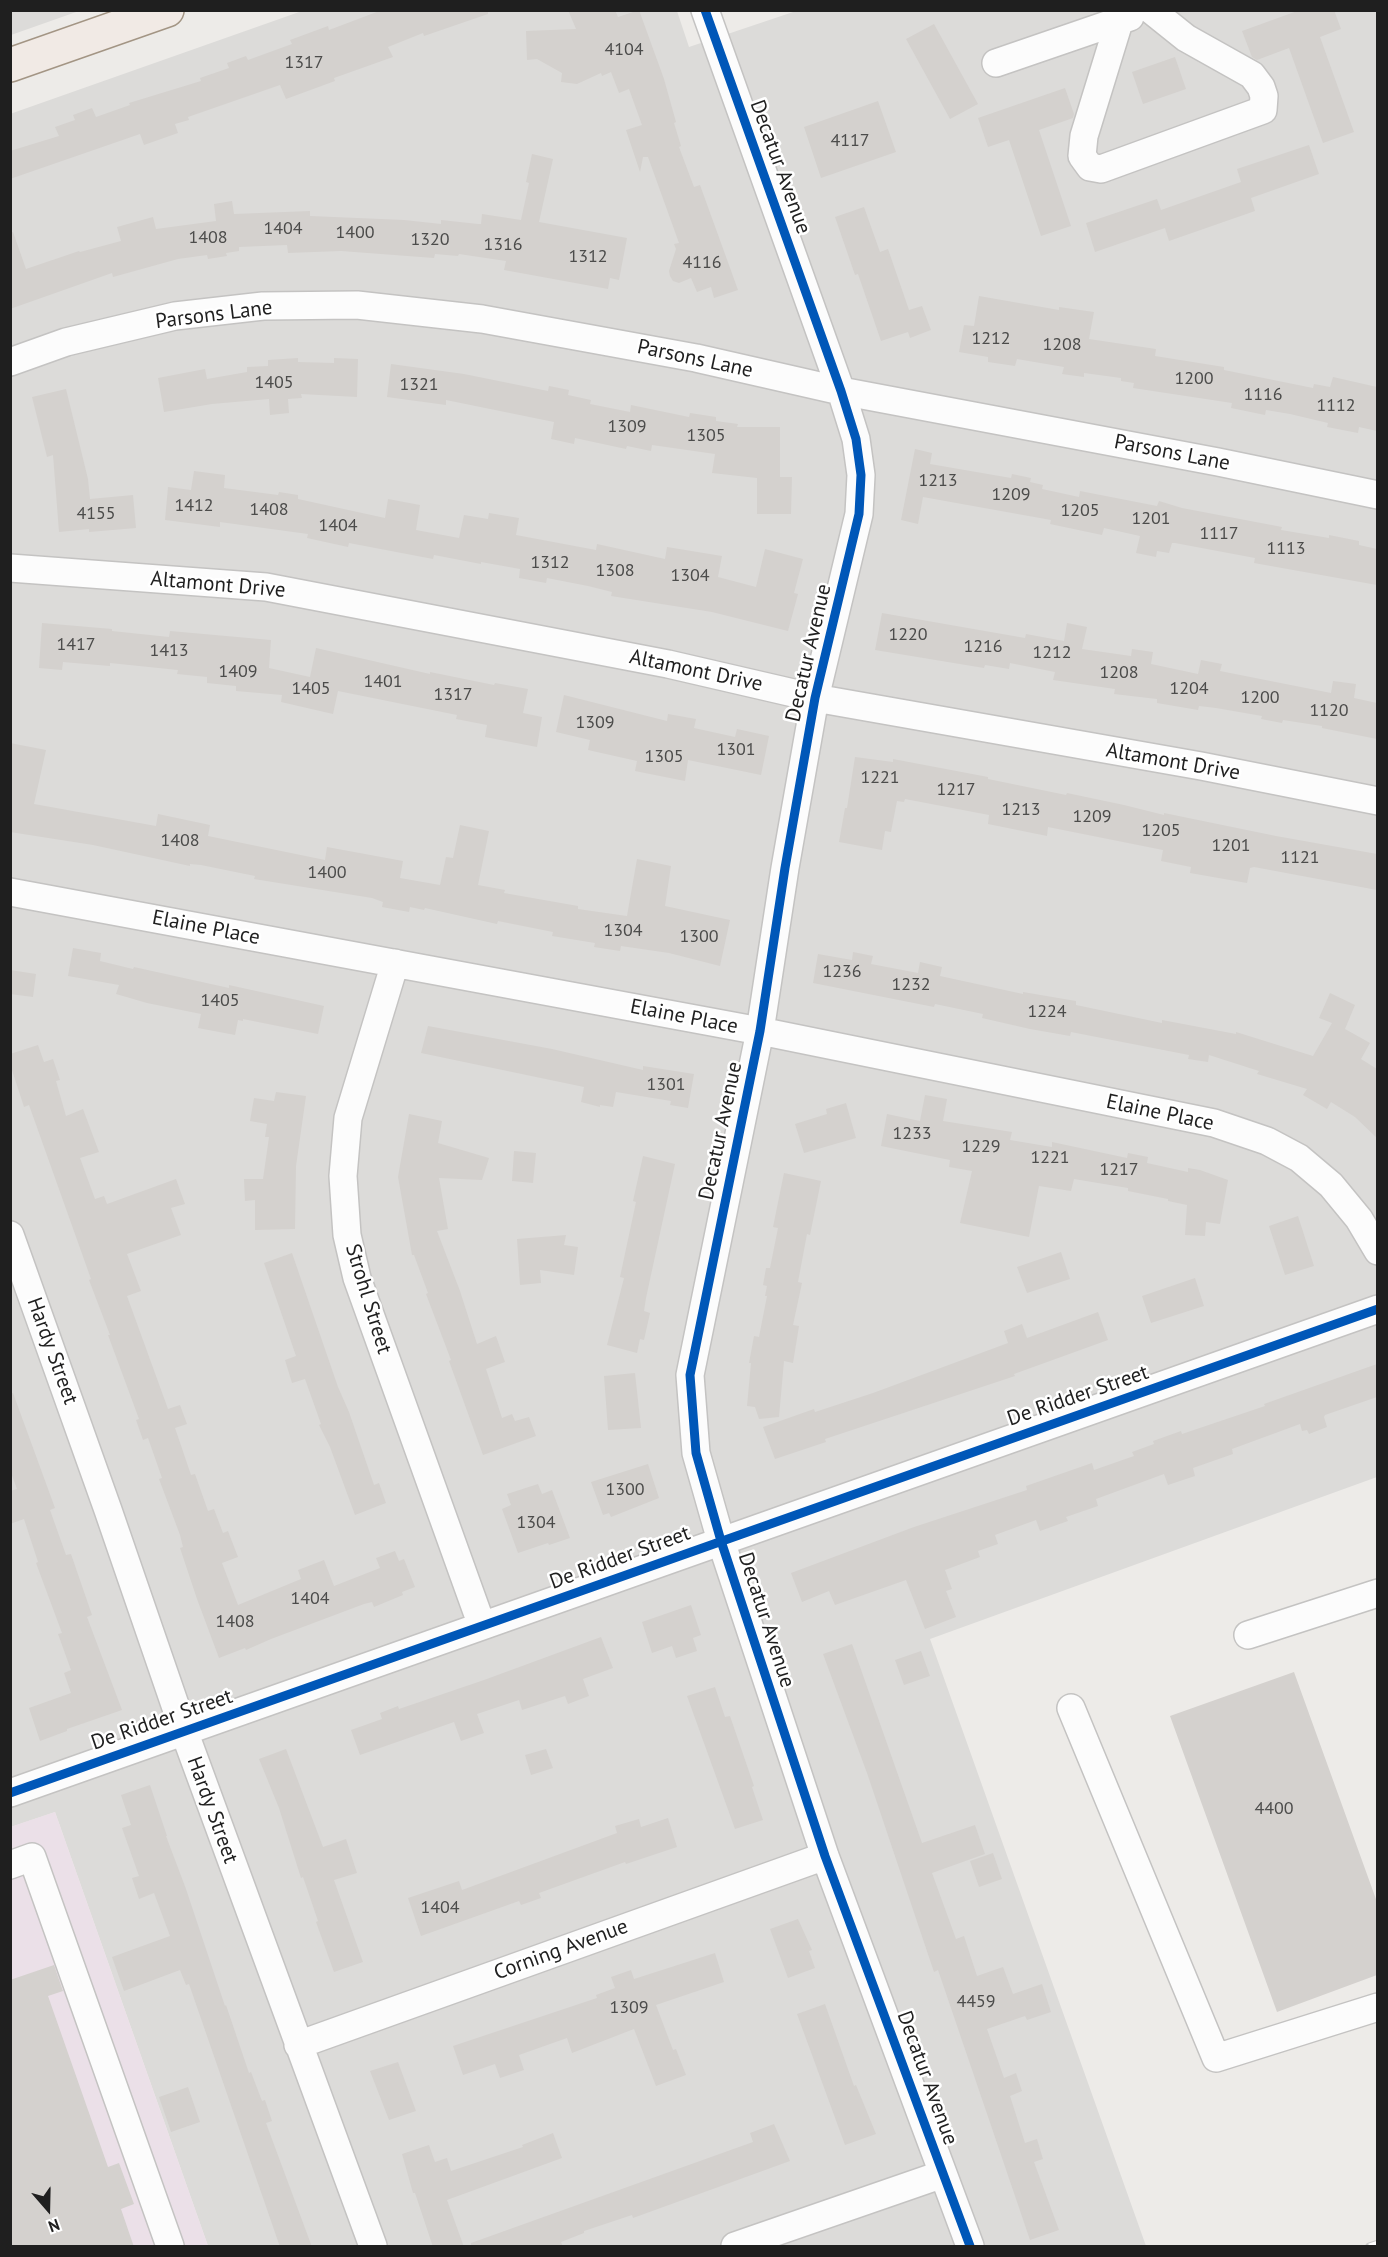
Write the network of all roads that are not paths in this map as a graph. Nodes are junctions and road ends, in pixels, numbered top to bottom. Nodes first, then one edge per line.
1 (167, 10) edge
2 (705, 10) edge
3 (1145, 10) edge
4 (1151, 10) edge
5 (1118, 16) edge
6 (996, 63) dead end
7 (10, 65) edge
8 (10, 362) edge
9 (841, 391) junction
10 (1377, 495) edge
11 (10, 568) edge
12 (815, 698) junction
13 (1377, 801) edge
14 (10, 892) edge
15 (395, 963) junction
16 (760, 1031) junction
17 (10, 1235) edge
18 (1377, 1251) edge
19 (1377, 1309) edge
20 (721, 1541) junction
21 (1377, 1593) edge
22 (482, 1626) junction
23 (1248, 1635) dead end
24 (1071, 1708) dead end
25 (184, 1731) junction
26 (10, 1793) edge
27 (825, 1856) junction
28 (10, 1864) edge
29 (1377, 2007) edge
30 (298, 2045) junction
31 (943, 2174) junction
32 (170, 2247) edge
33 (373, 2247) edge
34 (735, 2247) edge
35 (970, 2247) edge

1 - 7 main road
2 - 9 street, Decatur Avenue
3 - 5 street
4 - 5 street
5 - 6 street
8 - 9 street, Parsons Lane
9 - 10 street, Parsons Lane
9 - 12 street, Decatur Avenue
11 - 12 street, Altamont Drive
12 - 13 street, Altamont Drive
12 - 16 street, Decatur Avenue
14 - 15 street, Elaine Place
15 - 16 street, Elaine Place
15 - 22 street, Strohl Street
16 - 18 street, Elaine Place
16 - 20 street, Decatur Avenue
17 - 25 street, Hardy Street
19 - 20 street, De Ridder Street
20 - 22 street, De Ridder Street
20 - 27 street, Decatur Avenue
21 - 23 street
22 - 25 street, De Ridder Street
24 - 29 street
25 - 26 street, De Ridder Street
25 - 30 street, Hardy Street
27 - 30 street, Corning Avenue
27 - 31 street, Decatur Avenue
28 - 32 street
30 - 33 street, Hardy Street
31 - 34 street
31 - 35 street, Decatur Avenue

